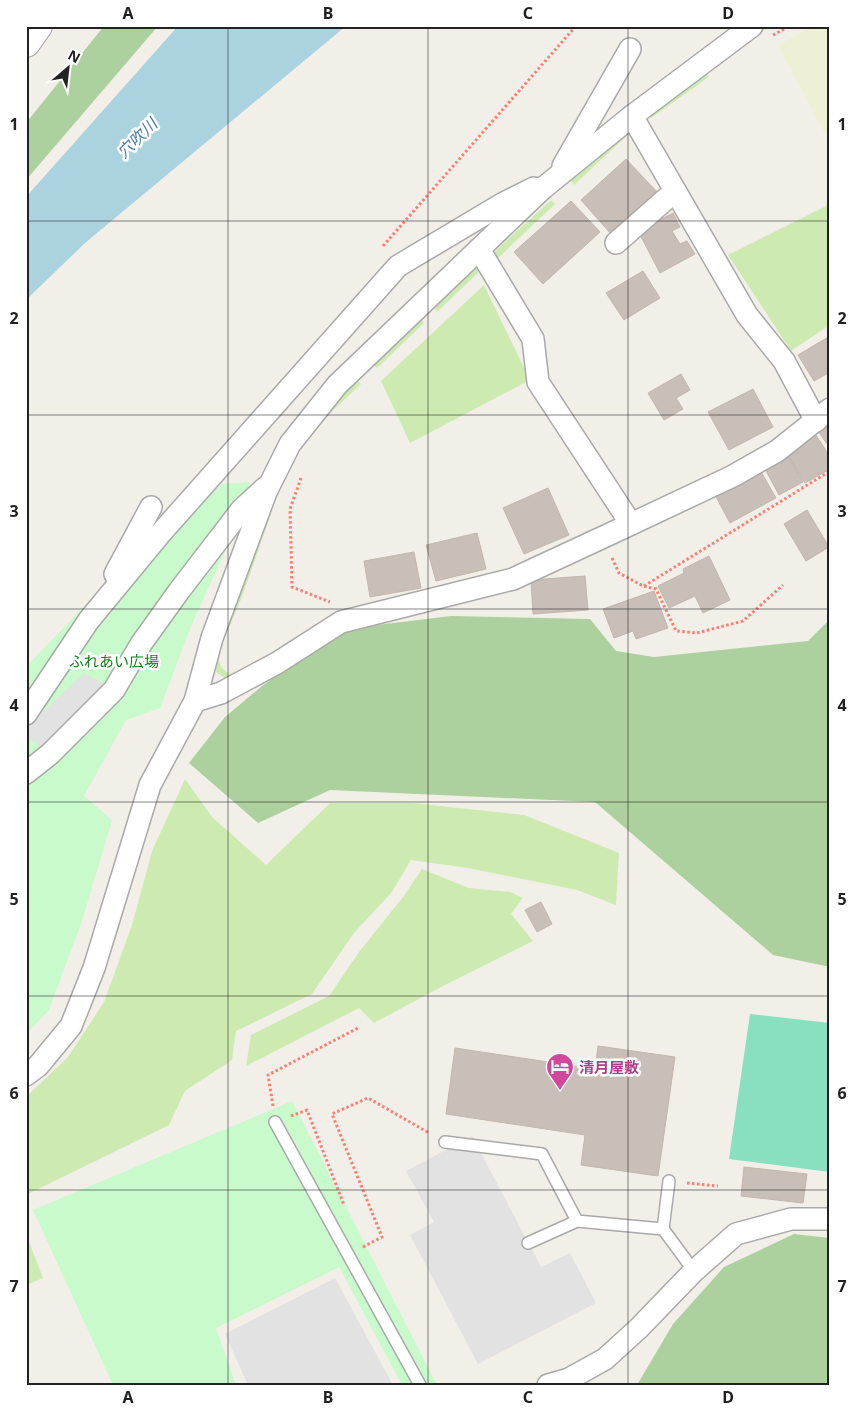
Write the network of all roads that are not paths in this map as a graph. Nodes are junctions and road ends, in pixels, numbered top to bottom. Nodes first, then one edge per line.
1 (38, 26) edge
2 (761, 32) edge
3 (26, 43) edge
4 (630, 49) dead end
5 (632, 116) junction
6 (557, 176) junction
7 (675, 191) junction
8 (616, 243) dead end
9 (479, 249) junction
10 (823, 415) edge
11 (272, 482) junction
12 (151, 507) dead end
13 (622, 528) junction
14 (89, 620) junction
15 (195, 701) junction
16 (26, 714) edge
17 (26, 773) edge
18 (26, 1076) edge
19 (276, 1122) road end
20 (445, 1142) road end
21 (669, 1181) dead end
22 (830, 1219) edge
23 (577, 1221) junction
24 (663, 1229) junction
25 (528, 1243) dead end
26 (694, 1271) junction
27 (420, 1385) edge
28 (548, 1385) edge

1 - 3 street
2 - 5 street
4 - 6 street
5 - 6 street
5 - 7 street
6 - 9 street
6 - 14 street
7 - 8 street
7 - 10 street
9 - 11 street
9 - 13 street
10 - 13 street
11 - 15 street
11 - 17 street
12 - 14 street
13 - 15 street
14 - 16 street
15 - 18 street
19 - 27 lane
20 - 23 lane
21 - 24 lane
22 - 26 street
23 - 24 lane
23 - 25 lane
24 - 26 lane
26 - 28 street

